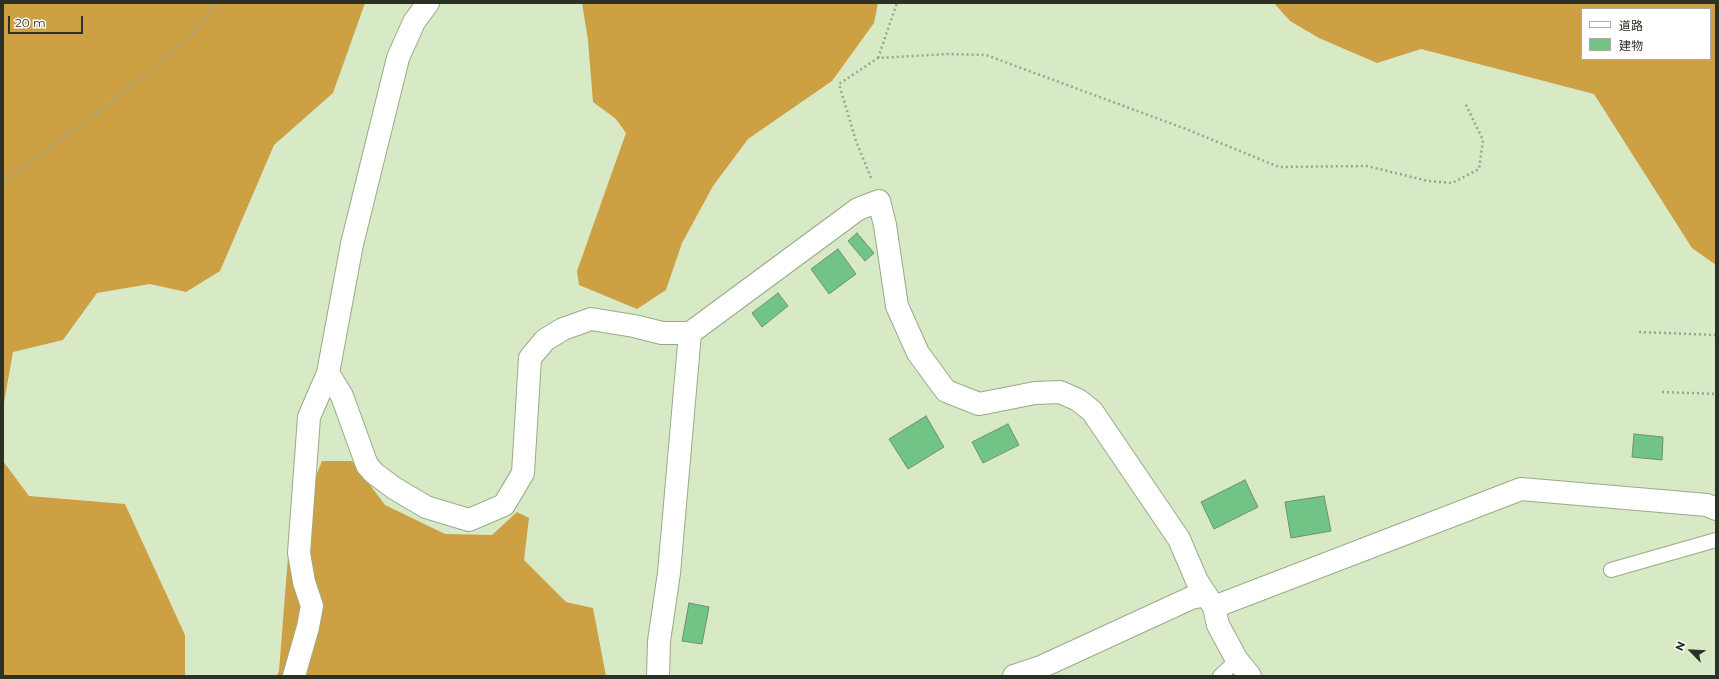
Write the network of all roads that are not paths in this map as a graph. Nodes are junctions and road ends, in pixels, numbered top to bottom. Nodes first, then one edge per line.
1 (428, 3) edge
2 (690, 333) junction
3 (328, 372) junction
4 (1716, 509) edge
5 (1716, 540) edge
6 (1611, 570) dead end
7 (1209, 601) junction
8 (1243, 668) edge
9 (294, 676) edge
10 (658, 676) edge
11 (1014, 676) edge
12 (1220, 676) edge

1 - 3 street
2 - 3 street
2 - 7 street
2 - 10 street
3 - 9 street
4 - 7 street
5 - 6 lane
7 - 8 street
7 - 11 street
8 - 12 lane

